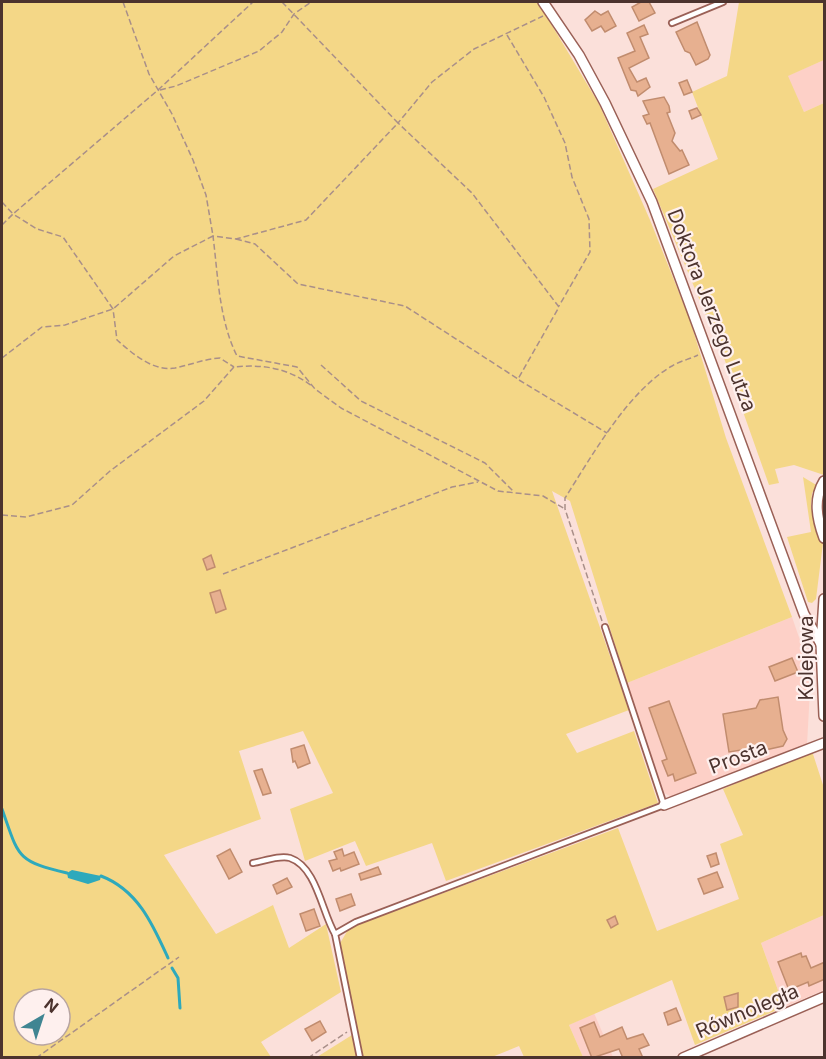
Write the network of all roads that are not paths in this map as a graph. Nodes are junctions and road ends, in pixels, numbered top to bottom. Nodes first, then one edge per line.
1 (543, 2) edge
2 (723, 2) edge
3 (672, 24) dead end
4 (825, 481) edge
5 (825, 538) edge
6 (825, 599) edge
7 (605, 627) road end
8 (821, 644) junction
9 (825, 716) edge
10 (825, 743) edge
11 (664, 805) junction
12 (253, 863) dead end
13 (335, 934) junction
14 (825, 997) edge
15 (360, 1058) edge
16 (683, 1058) edge

1 - 8 street, Doktora Jerzego Lutza
2 - 3 lane
4 - 5 street
6 - 8 street, Kolejowa
7 - 11 lane
8 - 9 street, Kolejowa
10 - 11 street, Prosta
11 - 13 lane
12 - 13 lane
13 - 15 lane
14 - 16 street, Równoległa

